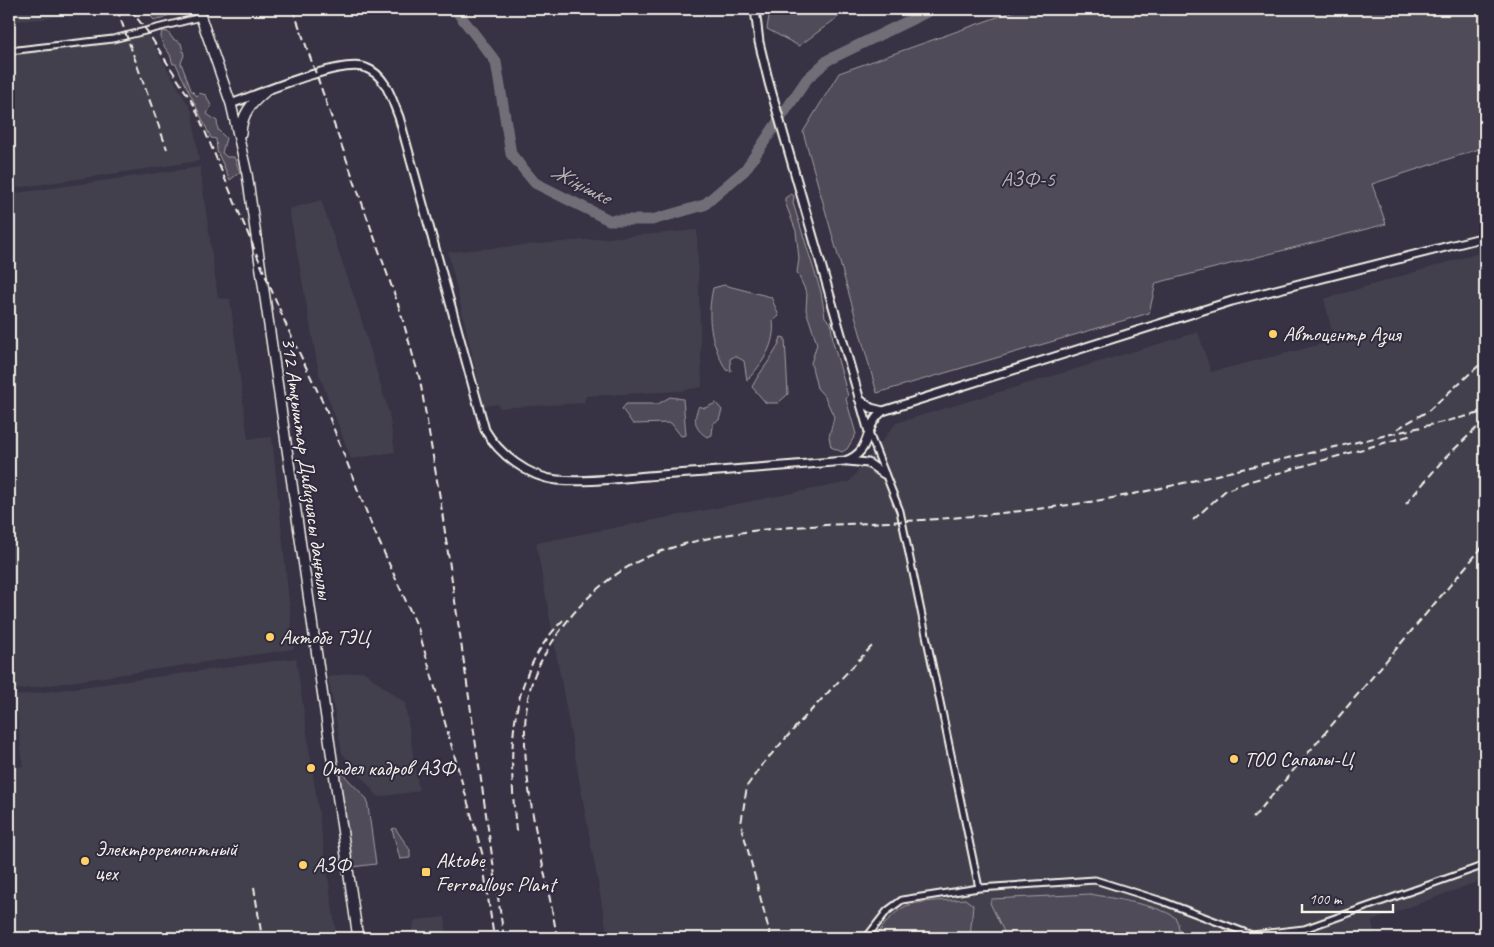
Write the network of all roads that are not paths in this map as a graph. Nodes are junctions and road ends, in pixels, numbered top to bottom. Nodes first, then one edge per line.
1 (755, 9) edge
2 (200, 13) edge
3 (9, 51) edge
4 (266, 91) junction
5 (231, 104) junction
6 (240, 138) junction
7 (1485, 237) edge
8 (859, 398) junction
9 (883, 411) junction
10 (869, 432) junction
11 (845, 461) junction
12 (884, 474) junction
13 (1485, 865) edge
14 (979, 888) junction
15 (358, 938) edge
16 (866, 938) edge

1 - 8 street
2 - 3 street
2 - 5 highway, 312 Атқыштар Дивизиясы даңғылы
4 - 5 street
4 - 6 highway
4 - 11 street
5 - 6 highway, 312 Атқыштар Дивизиясы даңғылы
6 - 15 highway, 312 Атқыштар Дивизиясы даңғылы
7 - 9 street
8 - 9 street
8 - 10 street
9 - 10 street
10 - 11 street
10 - 12 street
11 - 12 street
12 - 14 street
13 - 14 street
14 - 16 street

